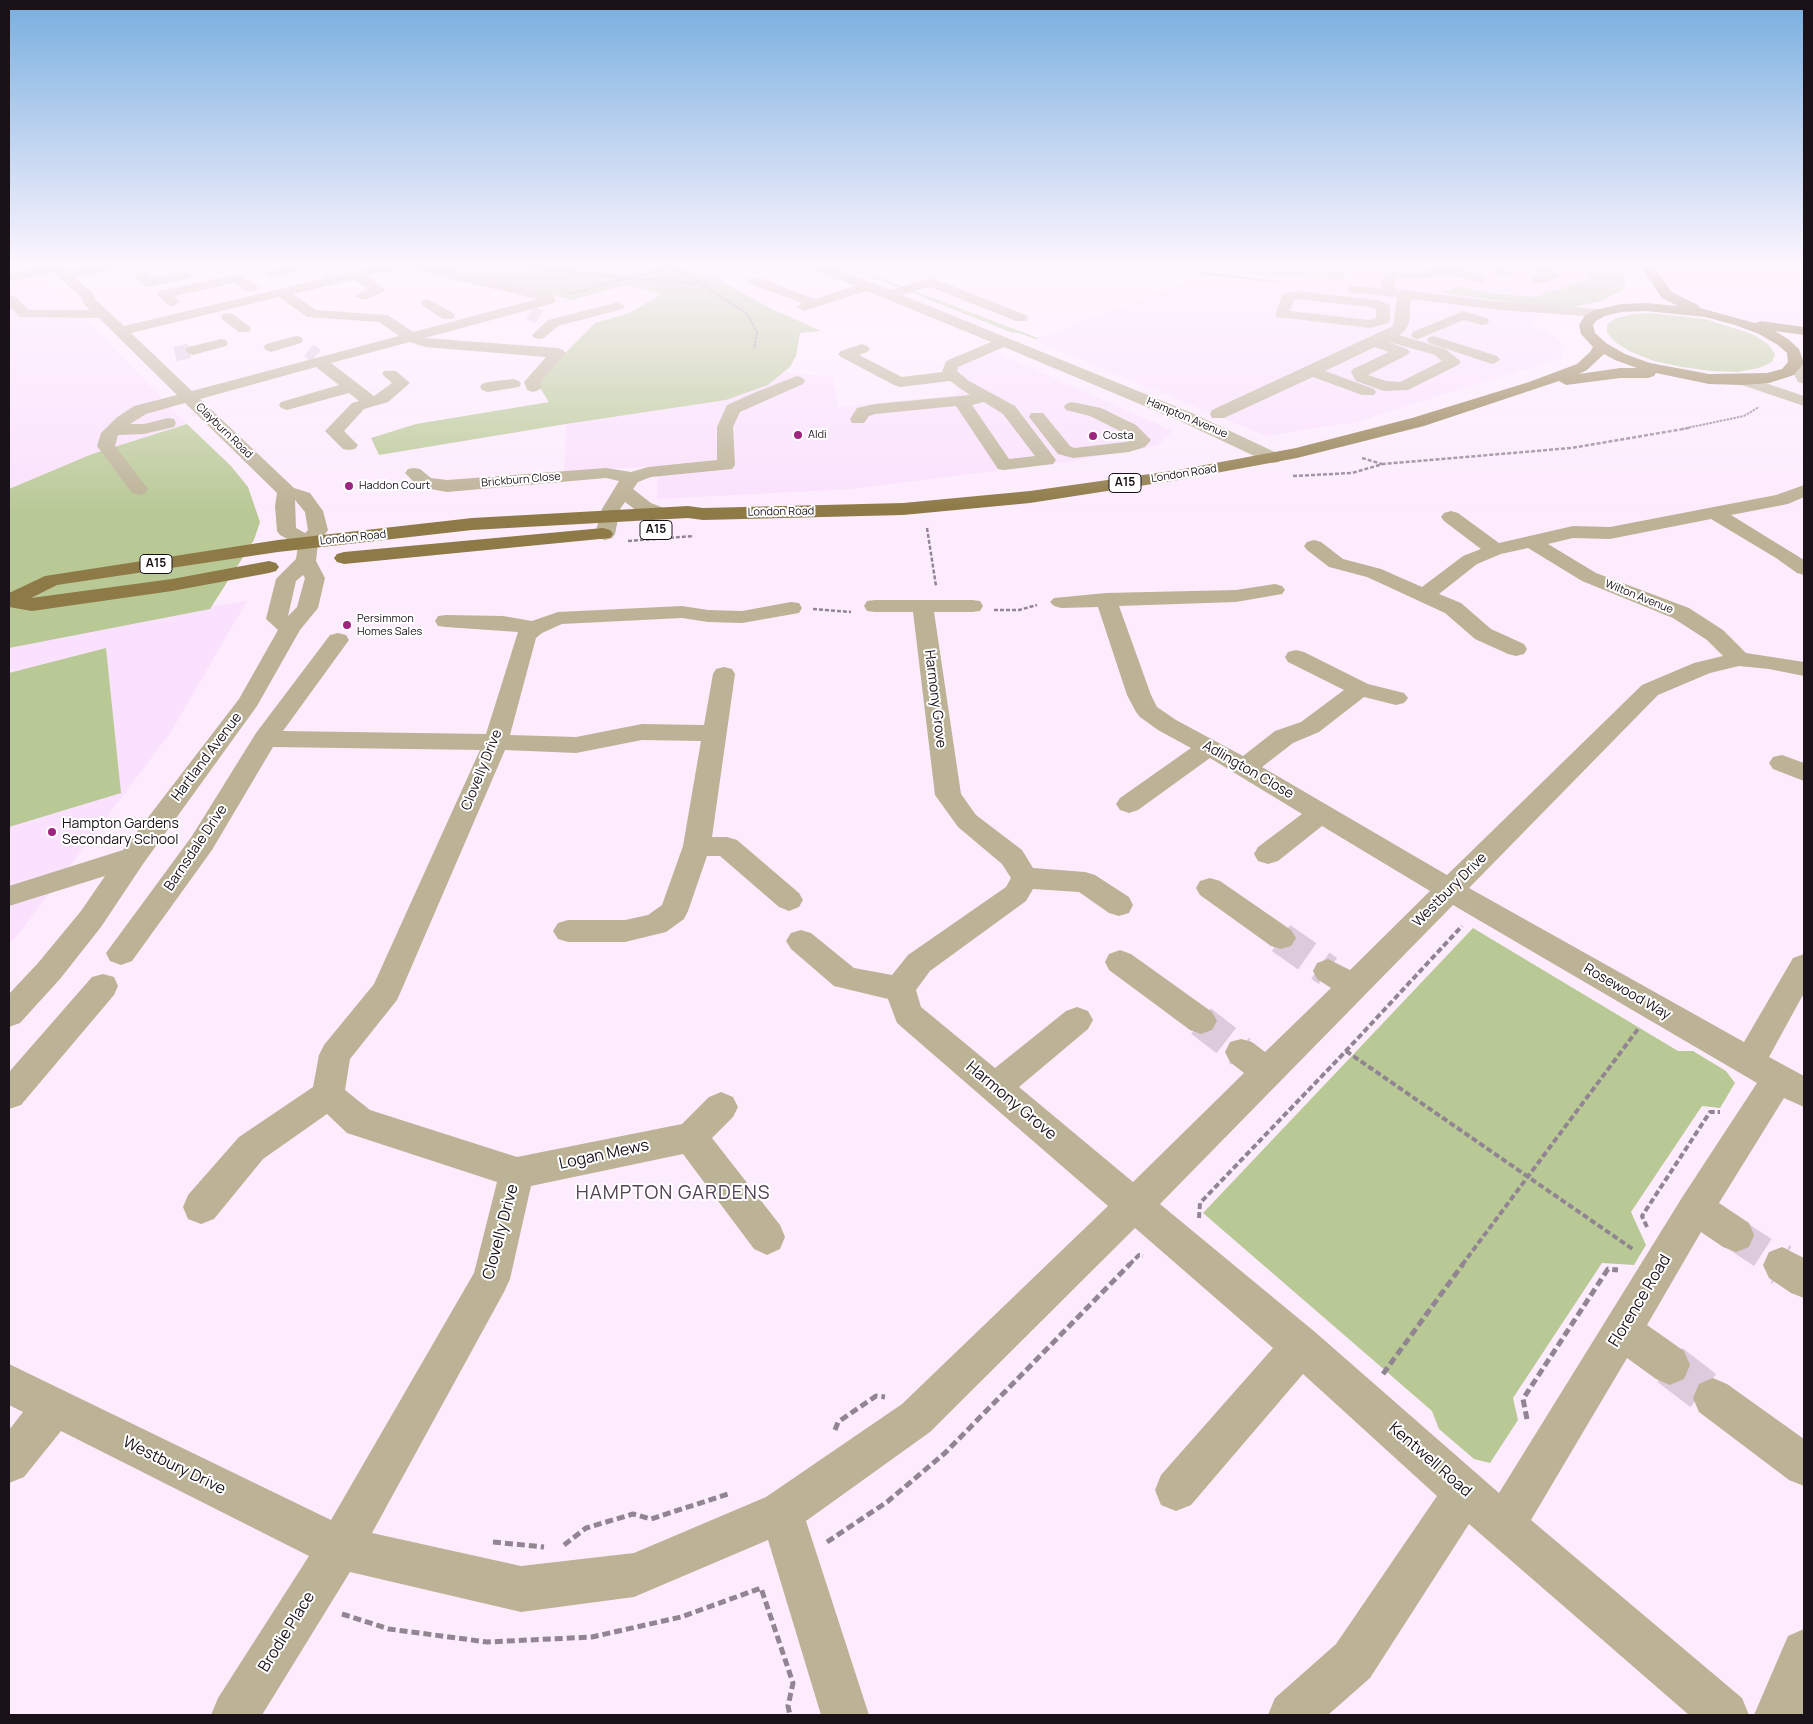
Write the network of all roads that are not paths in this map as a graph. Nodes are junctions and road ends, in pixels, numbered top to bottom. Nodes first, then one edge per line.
1 (143, 347) edge
2 (205, 347) tunnel mouth
3 (304, 347) tunnel mouth
4 (361, 347) edge
5 (484, 347) edge
6 (991, 347) edge
7 (1017, 347) edge
8 (1362, 347) edge
9 (1398, 347) edge
10 (1425, 347) edge
11 (1456, 347) edge
12 (1599, 347) edge
13 (1603, 347) edge
14 (862, 349) dead end
15 (193, 350) tunnel mouth
16 (1798, 355) edge
17 (316, 357) junction
18 (1492, 359) dead end
19 (1312, 371) junction
20 (951, 373) junction
21 (390, 374) dead end
22 (1674, 374) junction
23 (1804, 379) edge
24 (1742, 380) junction
25 (797, 381) dead end
26 (1535, 385) junction
27 (351, 387) junction
28 (488, 387) dead end
29 (1368, 392) dead end
30 (188, 397) junction
31 (984, 398) junction
32 (961, 401) junction
33 (1804, 401) edge
34 (284, 402) dead end
35 (371, 402) junction
36 (1199, 406) dead end
37 (1072, 408) dead end
38 (1218, 414) junction
39 (1037, 417) dead end
40 (858, 419) dead end
41 (168, 423) dead end
42 (1241, 424) dead end
43 (114, 429) junction
44 (349, 445) dead end
45 (1273, 458) junction
46 (414, 473) dead end
47 (627, 485) junction
48 (139, 489) dead end
49 (1804, 490) edge
50 (287, 492) junction
51 (659, 513) junction
52 (1714, 513) junction
53 (704, 514) junction
54 (1451, 517) dead end
55 (607, 525) junction
56 (1532, 542) junction
57 (1314, 546) dead end
58 (1495, 550) junction
59 (307, 552) junction
60 (1795, 558) edge
61 (1275, 590) dead end
62 (1424, 595) junction
63 (1106, 599) junction
64 (9, 601) edge
65 (931, 601) junction
66 (1061, 602) dead end
67 (972, 606) dead end
68 (791, 608) road end
69 (867, 609) road end
70 (446, 621) dead end
71 (290, 628) junction
72 (534, 628) junction
73 (338, 640) dead end
74 (1516, 649) dead end
75 (1296, 656) dead end
76 (1739, 659) junction
77 (1804, 669) edge
78 (724, 674) dead end
79 (1360, 689) junction
80 (1396, 698) dead end
81 (716, 733) junction
82 (266, 739) junction
83 (496, 742) junction
84 (1209, 747) junction
85 (1782, 763) dead end
86 (1245, 768) junction
87 (1804, 773) edge
88 (1128, 804) dead end
89 (1322, 813) junction
90 (697, 846) junction
91 (1268, 854) dead end
92 (133, 857) junction
93 (1025, 878) junction
94 (1210, 888) dead end
95 (1450, 890) junction
96 (9, 896) edge
97 (789, 900) dead end
98 (1119, 905) dead end
99 (568, 931) dead end
100 (1281, 938) tunnel mouth
101 (802, 941) dead end
102 (121, 953) dead end
103 (1120, 962) dead end
104 (1804, 966) edge
105 (1328, 971) tunnel mouth
106 (104, 986) dead end
107 (1353, 987) junction
108 (900, 988) junction
109 (9, 1014) edge
110 (1077, 1020) dead end
111 (1201, 1021) tunnel mouth
112 (1241, 1052) tunnel mouth
113 (1267, 1072) junction
114 (1777, 1078) edge
115 (994, 1088) junction
116 (9, 1095) edge
117 (328, 1095) junction
118 (721, 1107) dead end
119 (691, 1137) junction
120 (517, 1173) junction
121 (1135, 1204) junction
122 (201, 1207) dead end
123 (1696, 1208) junction
124 (1736, 1235) tunnel mouth
125 (767, 1237) dead end
126 (1622, 1331) junction
127 (1300, 1346) junction
128 (1670, 1365) tunnel mouth
129 (9, 1384) edge
130 (1714, 1398) tunnel mouth
131 (54, 1407) junction
132 (9, 1462) edge
133 (1804, 1465) edge
134 (1176, 1490) dead end
135 (1465, 1492) junction
136 (782, 1512) junction
137 (1504, 1525) junction
138 (340, 1548) junction
139 (1804, 1652) edge
140 (235, 1715) edge
141 (845, 1715) edge
142 (1292, 1715) edge
143 (1725, 1715) edge
144 (1778, 1715) edge

1 - 30 street, Clayburn Road
2 - 15 street
3 - 17 street
4 - 17 street
5 - 28 street
6 - 20 street
7 - 45 street, Hampton Avenue
8 - 19 street
9 - 10 street
11 - 18 street
12 - 26 main road, London Road / A15
13 - 22 main road
14 - 20 street
16 - 23 street
16 - 24 main road
17 - 27 street
17 - 30 street
19 - 29 street
19 - 38 street
20 - 31 street
21 - 35 street
22 - 24 main road
22 - 26 main road, London Road / A15
24 - 33 street
25 - 47 street, Brickburn Close
26 - 45 main road, London Road / A15
27 - 34 street
27 - 35 street
30 - 43 street
30 - 50 street, Clayburn Road
31 - 32 street
31 - 32 street
32 - 40 street
35 - 44 street
36 - 38 street
37 - 39 street
38 - 42 street
41 - 43 street
43 - 48 street
45 - 53 main road, London Road / A15
46 - 47 street, Brickburn Close
47 - 51 street, Brickburn Close
47 - 55 street
49 - 52 street
50 - 59 street
50 - 59 street, Clayburn Road
51 - 53 main road, London Road / A15
51 - 55 main road, London Road / A15
52 - 56 street
52 - 60 street
53 - 55 main road, London Road / A15
54 - 58 street
55 - 59 main road, London Road / A15
56 - 58 street
56 - 76 street, Wilton Avenue
57 - 62 street
58 - 62 street
59 - 64 main road, London Road / A15
59 - 71 street, Hartland Avenue
59 - 71 street
61 - 63 street
62 - 74 street
63 - 66 street
63 - 84 street, Adlington Close
65 - 67 street
65 - 69 street
65 - 93 street, Harmony Grove
68 - 72 street
70 - 72 street
71 - 92 street, Hartland Avenue
72 - 83 street, Clovelly Drive
73 - 82 street, Barnsdale Drive
75 - 79 street
76 - 77 street, Westbury Drive
76 - 95 street, Westbury Drive
78 - 81 street
79 - 80 street
79 - 86 street
81 - 83 street
81 - 90 street
82 - 83 street
82 - 102 street, Barnsdale Drive
83 - 117 street, Clovelly Drive
84 - 86 street, Adlington Close
84 - 88 street
85 - 87 street
86 - 89 street, Adlington Close
89 - 91 street
89 - 95 street, Adlington Close
90 - 97 street
90 - 99 street
92 - 96 street
92 - 109 street, Hartland Avenue
93 - 98 street
93 - 108 street
94 - 100 street
95 - 107 street, Westbury Drive
95 - 114 street, Rosewood Way
101 - 108 street
103 - 111 street
104 - 114 street, Florence Road
105 - 107 street
106 - 116 street
107 - 113 street, Westbury Drive
108 - 115 street, Harmony Grove
110 - 115 street
112 - 113 street
113 - 121 street, Westbury Drive
114 - 123 street, Florence Road
115 - 121 street, Harmony Grove
117 - 120 street, Clovelly Drive
117 - 122 street
118 - 119 street
119 - 120 street, Logan Mews
119 - 125 street
120 - 138 street, Clovelly Drive
121 - 127 street, Kentwell Road
121 - 136 street, Westbury Drive
123 - 124 street
123 - 126 street, Florence Road
126 - 128 street
126 - 137 street, Florence Road
127 - 134 street
127 - 135 street, Kentwell Road
129 - 131 street, Westbury Drive
130 - 133 street
131 - 132 street
131 - 138 street, Westbury Drive
135 - 137 street, Kentwell Road
135 - 142 street
136 - 138 street, Westbury Drive
136 - 141 street
137 - 143 street, Kentwell Road
138 - 140 street, Brodie Place
139 - 144 street

